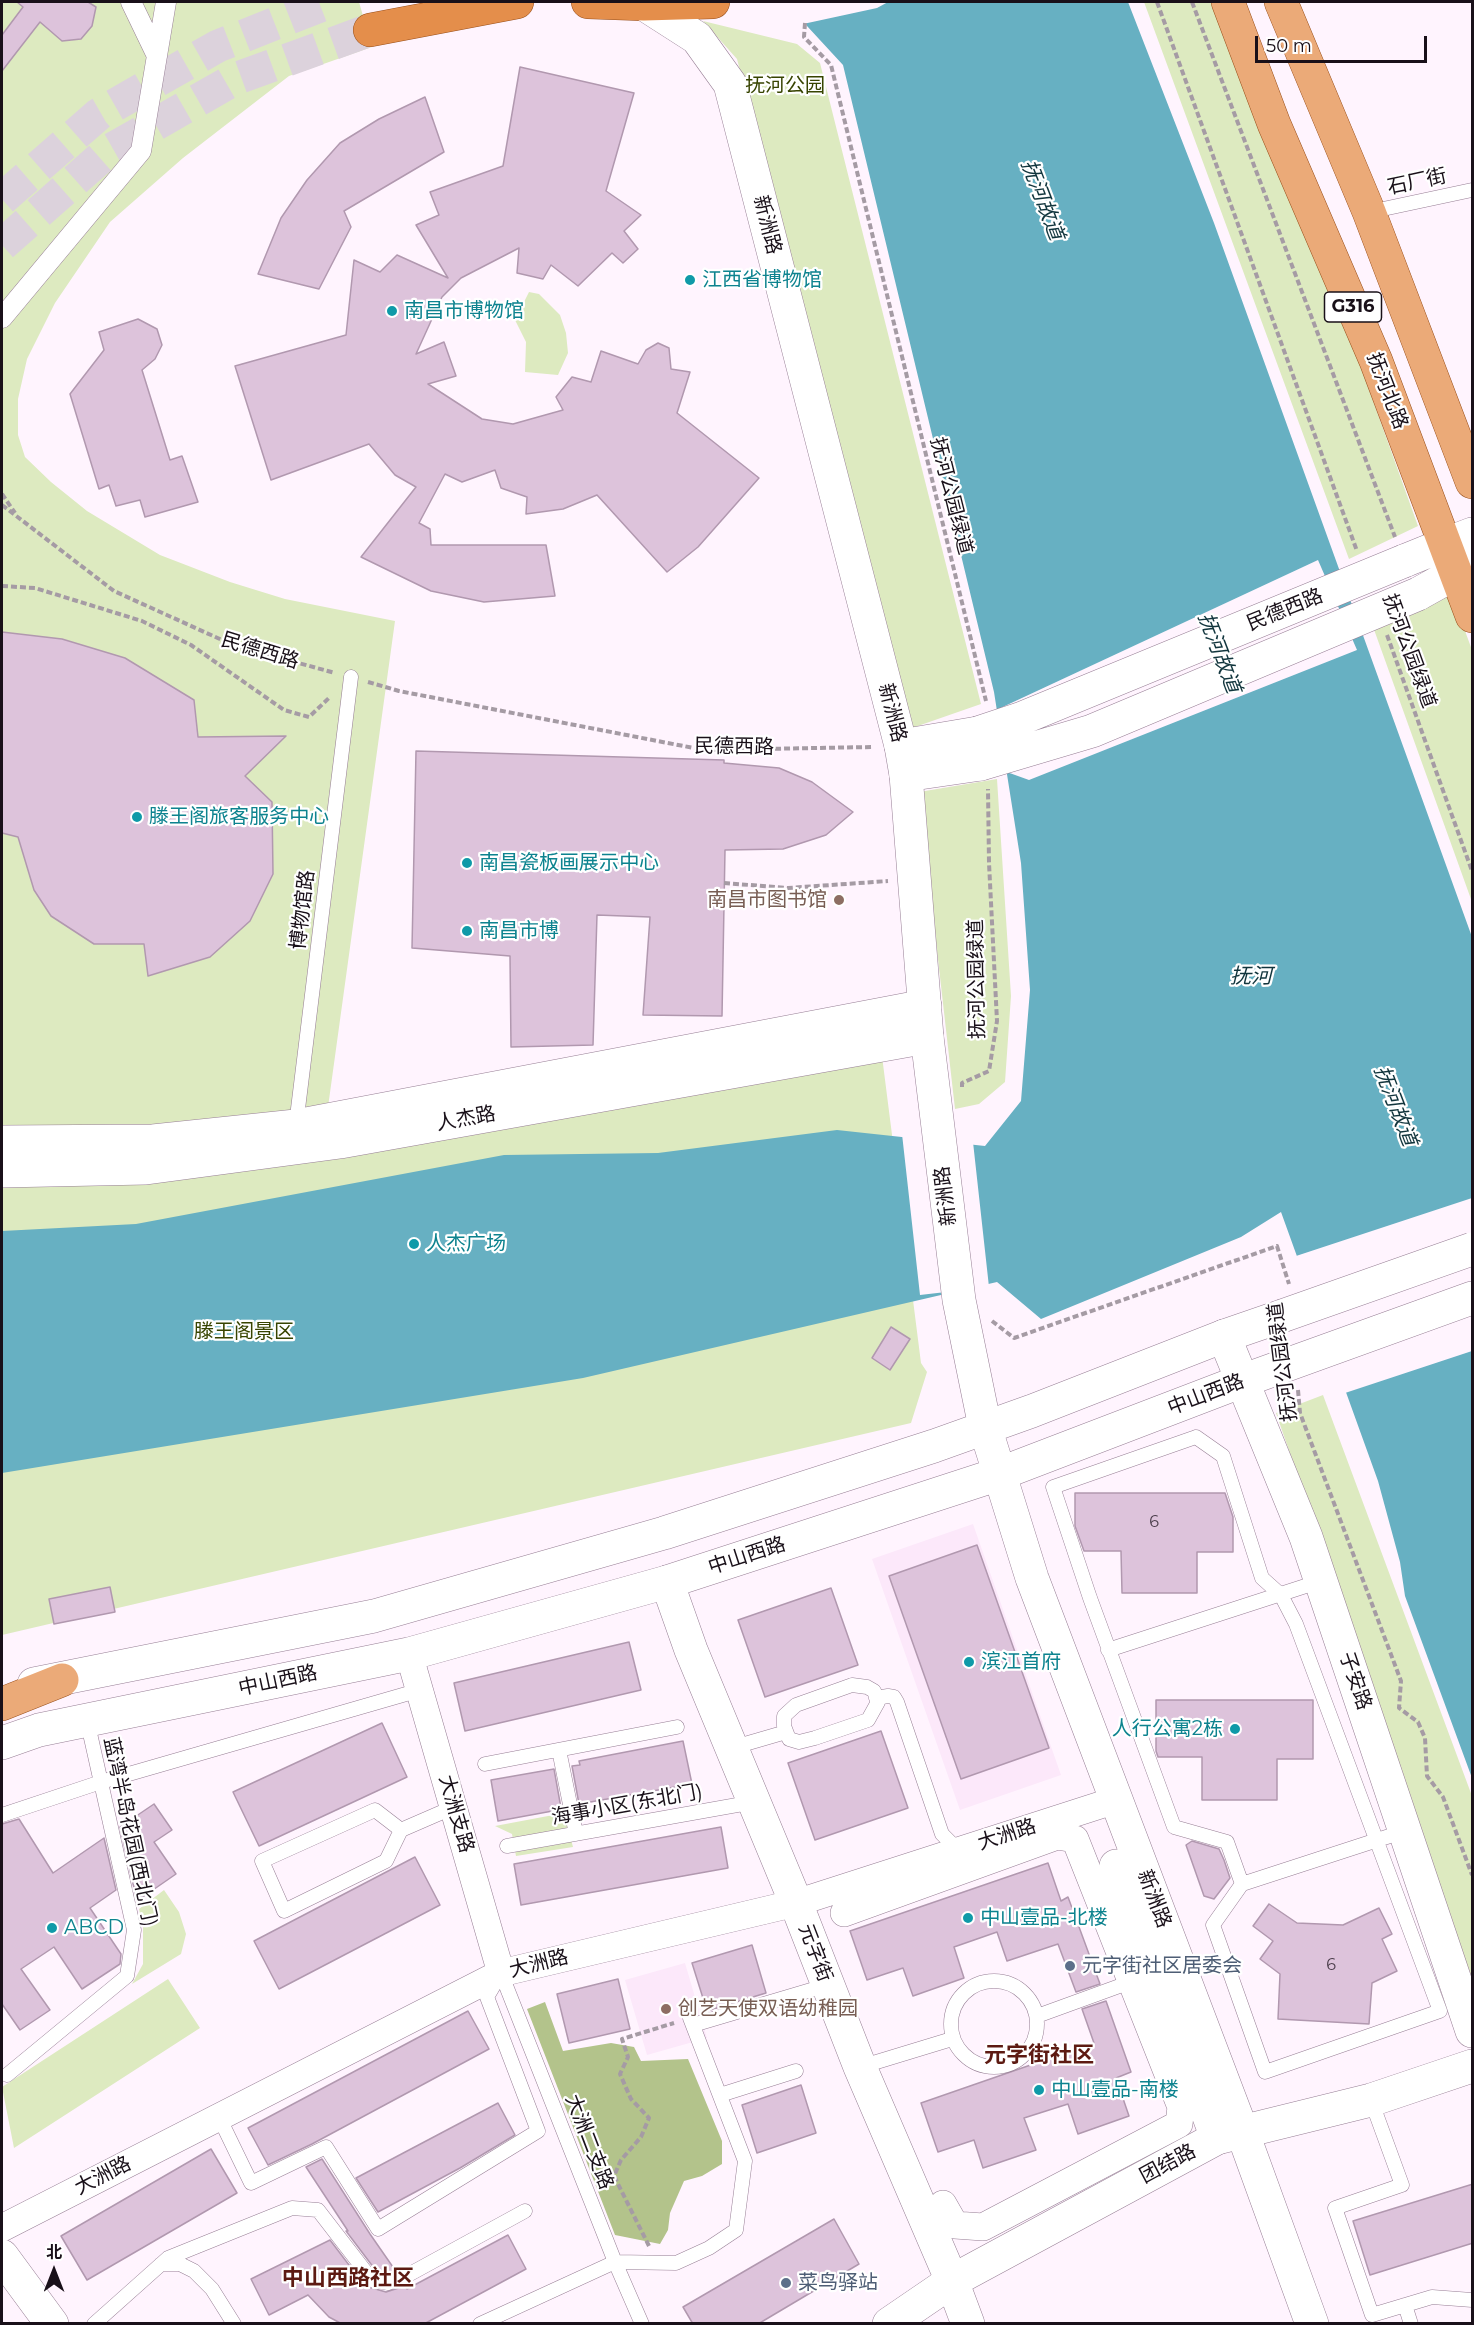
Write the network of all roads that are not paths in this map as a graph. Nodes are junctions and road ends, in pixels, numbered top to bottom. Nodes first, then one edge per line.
1 (131, 2) edge
2 (166, 2) edge
3 (517, 2) edge
4 (588, 2) edge
5 (713, 2) edge
6 (1228, 2) edge
7 (1281, 2) edge
8 (645, 4) junction
9 (370, 30) tunnel mouth
10 (157, 56) junction
11 (1473, 190) edge
12 (1369, 212) junction
13 (2, 318) edge
14 (1473, 482) edge
15 (1462, 554) edge
16 (1473, 616) edge
17 (351, 677) road end
18 (984, 746) junction
19 (903, 761) junction
20 (926, 1022) junction
21 (295, 1137) junction
22 (2, 1143) edge
23 (2, 1171) edge
24 (1473, 1249) edge
25 (1473, 1298) edge
26 (1224, 1336) junction
27 (1242, 1381) junction
28 (985, 1427) junction
29 (999, 1474) junction
30 (1321, 1581) junction
31 (667, 1582) junction
32 (1281, 1595) junction
33 (1108, 1650) junction
34 (409, 1654) junction
35 (62, 1680) junction
36 (420, 1689) junction
37 (2, 1690) edge
38 (876, 1698) junction
39 (2, 1704) edge
40 (87, 1720) junction
41 (677, 1727) dead end
42 (786, 1732) junction
43 (2, 1743) edge
44 (731, 1748) junction
45 (559, 1750) junction
46 (485, 1764) dead end
47 (101, 1782) junction
48 (754, 1802) junction
49 (1105, 1803) junction
50 (454, 1807) junction
51 (2, 1815) edge
52 (401, 1830) junction
53 (576, 1834) junction
54 (1391, 1835) junction
55 (507, 1846) dead end
56 (959, 1851) junction
57 (1242, 1884) junction
58 (796, 1903) junction
59 (844, 1913) dead end
60 (501, 1973) junction
61 (1143, 1978) junction
62 (828, 1985) junction
63 (1037, 2016) junction
64 (1473, 2031) edge
65 (952, 2039) junction
66 (1473, 2066) edge
67 (860, 2067) junction
68 (796, 2071) dead end
69 (7, 2075) dead end
70 (720, 2095) junction
71 (1371, 2100) junction
72 (219, 2117) junction
73 (1229, 2135) junction
74 (943, 2204) dead end
75 (525, 2211) dead end
76 (2, 2228) edge
77 (2, 2256) edge
78 (615, 2262) junction
79 (161, 2264) junction
80 (952, 2281) junction
81 (1473, 2300) edge
82 (1405, 2305) junction
83 (487, 2322) edge
84 (51, 2324) edge
85 (93, 2324) edge
86 (234, 2324) edge
87 (642, 2324) edge
88 (889, 2324) edge
89 (968, 2324) edge
90 (1312, 2324) edge
91 (1411, 2324) edge

1 - 10 street
2 - 10 street
3 - 9 highway
4 - 8 highway
5 - 8 highway
6 - 15 main road, 抚河北路 / G316
7 - 12 main road, G316
8 - 19 main road, 新洲路
10 - 13 street
11 - 12 lane, 石厂街
12 - 14 main road, G316
15 - 16 main road, 抚河北路 / G316
15 - 18 main road, 民德西路, bridge
15 - 18 main road, bridge
17 - 21 lane, 博物馆路
18 - 19 main road, 民德西路
19 - 20 main road, 新洲路
20 - 21 main road, 人杰路
20 - 28 main road, 新洲路
21 - 22 main road, 人杰路
21 - 23 main road, 人杰路
24 - 26 main road, bridge
25 - 27 main road, 中山西路
26 - 27 main road, 子安路
26 - 28 main road
27 - 29 main road, 中山西路
27 - 30 main road, 子安路
28 - 29 main road, 新洲路
28 - 35 main road
29 - 31 main road, 中山西路
29 - 49 main road, 新洲路
30 - 32 lane
30 - 54 main road, 子安路
31 - 34 main road, 中山西路
31 - 44 main road, 元字街
32 - 33 lane
32 - 33 lane
32 - 54 lane
33 - 57 lane
34 - 36 street, 大洲支路
34 - 40 main road, 中山西路
35 - 37 main road
35 - 39 main road
36 - 47 lane
36 - 50 street, 大洲支路
38 - 42 lane
38 - 42 lane
38 - 56 lane
40 - 43 main road, 中山西路
40 - 47 lane, 蓝湾半岛花园(西北门)
41 - 45 lane
42 - 44 lane
44 - 48 main road, 元字街
45 - 46 lane
45 - 53 lane
47 - 51 lane
47 - 69 lane, 蓝湾半岛花园(西北门)
48 - 53 lane, 海事小区(东北门)
48 - 58 main road, 元字街
49 - 56 street, 大洲路
49 - 61 main road, 新洲路
49 - 73 main road, 新洲路
50 - 52 lane
50 - 60 street, 大洲支路
52 - 52 lane
53 - 55 lane, 海事小区(东北门)
54 - 57 lane
54 - 57 lane
54 - 64 main road, 子安路
56 - 58 street, 大洲路
58 - 60 street, 大洲路
58 - 62 main road, 元字街
59 - 61 street
60 - 72 street, 大洲路
60 - 72 lane
60 - 78 lane, 大洲二支路
61 - 63 lane
61 - 73 main road, 新洲路
61 - 74 street
62 - 67 main road, 元字街
62 - 70 lane
63 - 65 lane
63 - 65 lane
65 - 67 lane
66 - 71 main road, 团结路
67 - 80 main road, 元字街
68 - 70 lane
70 - 78 lane
71 - 73 main road, 团结路
71 - 82 lane
72 - 76 street, 大洲路
73 - 80 main road, 团结路
73 - 90 main road, 新洲路
75 - 79 lane
77 - 84 main road
78 - 83 lane
78 - 87 lane, 大洲二支路
79 - 85 lane
79 - 86 lane
80 - 88 main road, 团结路
80 - 89 main road, 元字街
81 - 82 lane
82 - 91 lane

